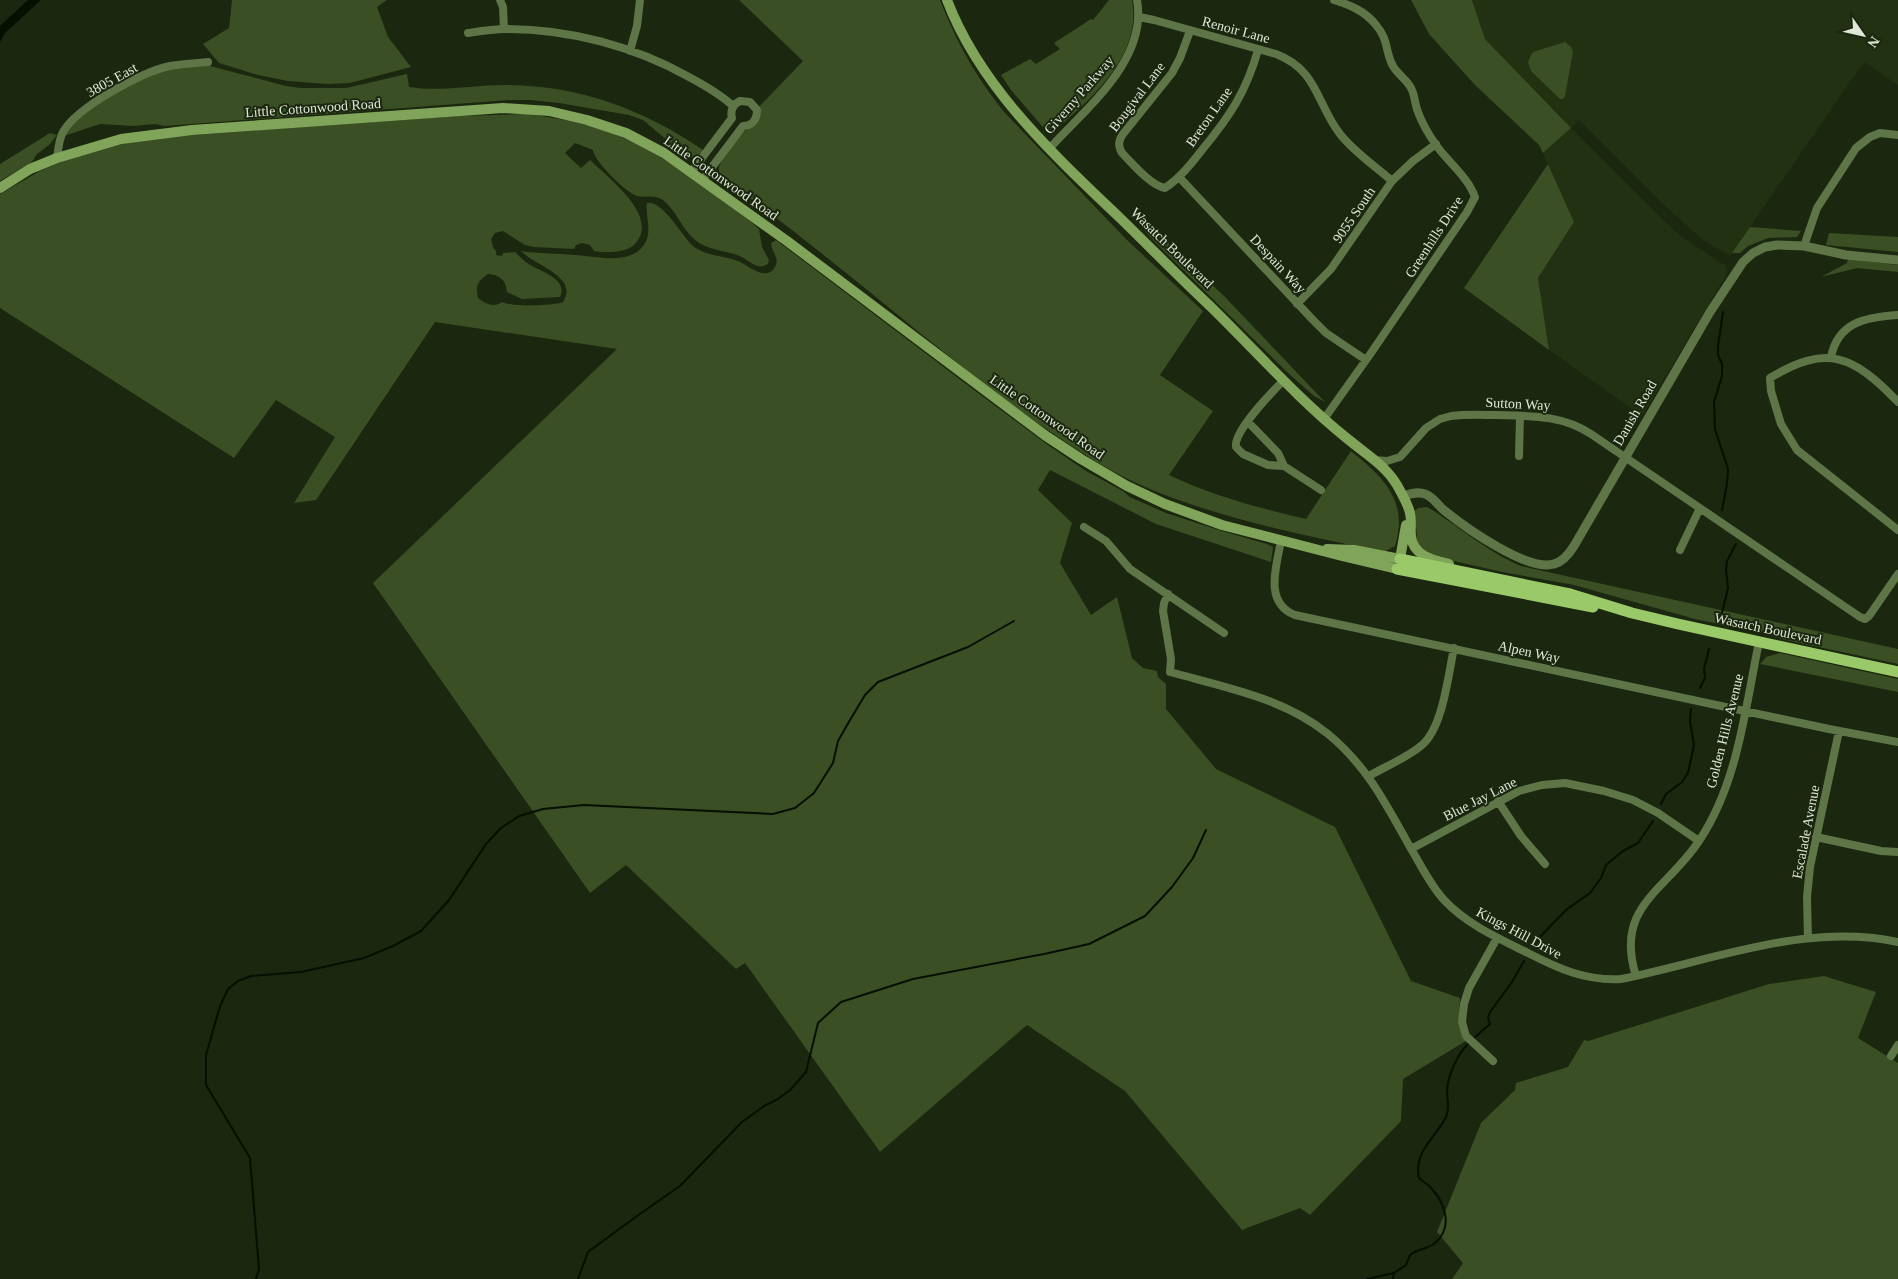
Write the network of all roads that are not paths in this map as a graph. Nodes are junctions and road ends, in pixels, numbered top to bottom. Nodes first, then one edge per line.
1 (500, 0) edge
2 (640, 0) edge
3 (947, 0) edge
4 (1136, 0) edge
5 (1338, 1) edge
6 (1138, 17) junction
7 (504, 29) junction
8 (1190, 31) junction
9 (468, 33) dead end
10 (630, 50) junction
11 (1258, 50) junction
12 (208, 62) dead end
13 (734, 106) junction
14 (1898, 135) edge
15 (1436, 144) junction
16 (1050, 148) junction
17 (57, 158) junction
18 (692, 171) junction
19 (1179, 177) junction
20 (703, 179) junction
21 (1392, 181) junction
22 (0, 188) edge
23 (1165, 188) joint
24 (1804, 246) junction
25 (1898, 260) edge
26 (1298, 304) junction
27 (1898, 315) edge
28 (1831, 358) junction
29 (1366, 360) junction
30 (1284, 380) junction
31 (1898, 402) edge
32 (1520, 416) junction
33 (1324, 419) junction
34 (1248, 422) junction
35 (1519, 456) dead end
36 (1625, 457) junction
37 (1374, 460) junction
38 (1284, 466) junction
39 (1321, 490) dead end
40 (1403, 496) junction
41 (1700, 508) junction
42 (1084, 528) dead end
43 (1898, 530) edge
44 (1281, 541) junction
45 (1680, 550) dead end
46 (1399, 564) junction
47 (1898, 574) edge
48 (1481, 579) junction
49 (1168, 594) junction
50 (1224, 633) dead end
51 (1759, 642) junction
52 (1454, 648) junction
53 (1898, 672) edge
54 (1744, 711) junction
55 (1839, 731) junction
56 (1898, 742) edge
57 (1369, 776) junction
58 (1498, 801) junction
59 (1816, 837) junction
60 (1699, 841) junction
61 (1411, 849) junction
62 (1898, 852) edge
63 (1545, 864) dead end
64 (1497, 938) junction
65 (1808, 938) junction
66 (1898, 942) edge
67 (1636, 976) junction
68 (1898, 1045) edge
69 (1891, 1056) dead end
70 (1493, 1061) dead end

1 - 7 street
2 - 10 street
3 - 16 main road, Wasatch Boulevard
4 - 6 street, Giverny Parkway
5 - 15 street, Greenhills Drive
6 - 8 street, Renoir Lane
6 - 16 street, Giverny Parkway
7 - 9 street
7 - 10 street
8 - 11 street, Renoir Lane
8 - 23 street, Bougival Lane
10 - 13 street
11 - 19 street, Breton Lane
11 - 21 street, Renoir Lane
12 - 17 street, 3805 East
13 - 18 street
13 - 20 street
14 - 24 street
15 - 21 street, 9055 South
15 - 29 street, Greenhills Drive
16 - 30 main road, Wasatch Boulevard
17 - 18 main road, Little Cottonwood Road
17 - 22 main road, Little Cottonwood Road
18 - 20 main road, Little Cottonwood Road
19 - 23 street, Breton Lane
19 - 26 street, Despain Way
20 - 44 main road, Little Cottonwood Road
21 - 26 street, 9055 South
24 - 25 street, Danish Road
24 - 36 street, Danish Road
26 - 29 street, Despain Way
27 - 28 street
28 - 31 street
28 - 43 street
29 - 33 street, Greenhills Drive
30 - 33 main road, Wasatch Boulevard
30 - 34 street
32 - 35 street
32 - 36 street, Sutton Way
32 - 37 street, Sutton Way
33 - 37 main road, Wasatch Boulevard
34 - 38 street
34 - 38 street
36 - 40 street, Danish Road
36 - 41 street, Sutton Way
37 - 40 main road, Wasatch Boulevard
38 - 39 street
40 - 46 main road, Wasatch Boulevard
40 - 48 main road, Wasatch Boulevard
41 - 45 street
41 - 47 street, Sutton Way
42 - 49 street
44 - 46 main road, Little Cottonwood Road
44 - 52 street, Alpen Way
46 - 48 main road, Wasatch Boulevard
48 - 51 main road, Wasatch Boulevard
49 - 50 street
49 - 57 street, Kings Hill Drive
51 - 53 main road, Wasatch Boulevard
51 - 54 street, Golden Hills Avenue
52 - 54 street, Alpen Way
52 - 57 street
54 - 55 street, Alpen Way
54 - 60 street, Golden Hills Avenue
55 - 56 street, Alpen Way
55 - 59 street, Escalade Avenue
57 - 61 street, Kings Hill Drive
58 - 60 street, Blue Jay Lane
58 - 61 street, Blue Jay Lane
58 - 63 street
59 - 62 street
59 - 65 street, Escalade Avenue
60 - 67 street, Golden Hills Avenue
61 - 64 street, Kings Hill Drive
64 - 67 street, Kings Hill Drive
64 - 70 street
65 - 66 street, Kings Hill Drive
65 - 67 street, Kings Hill Drive
68 - 69 street

